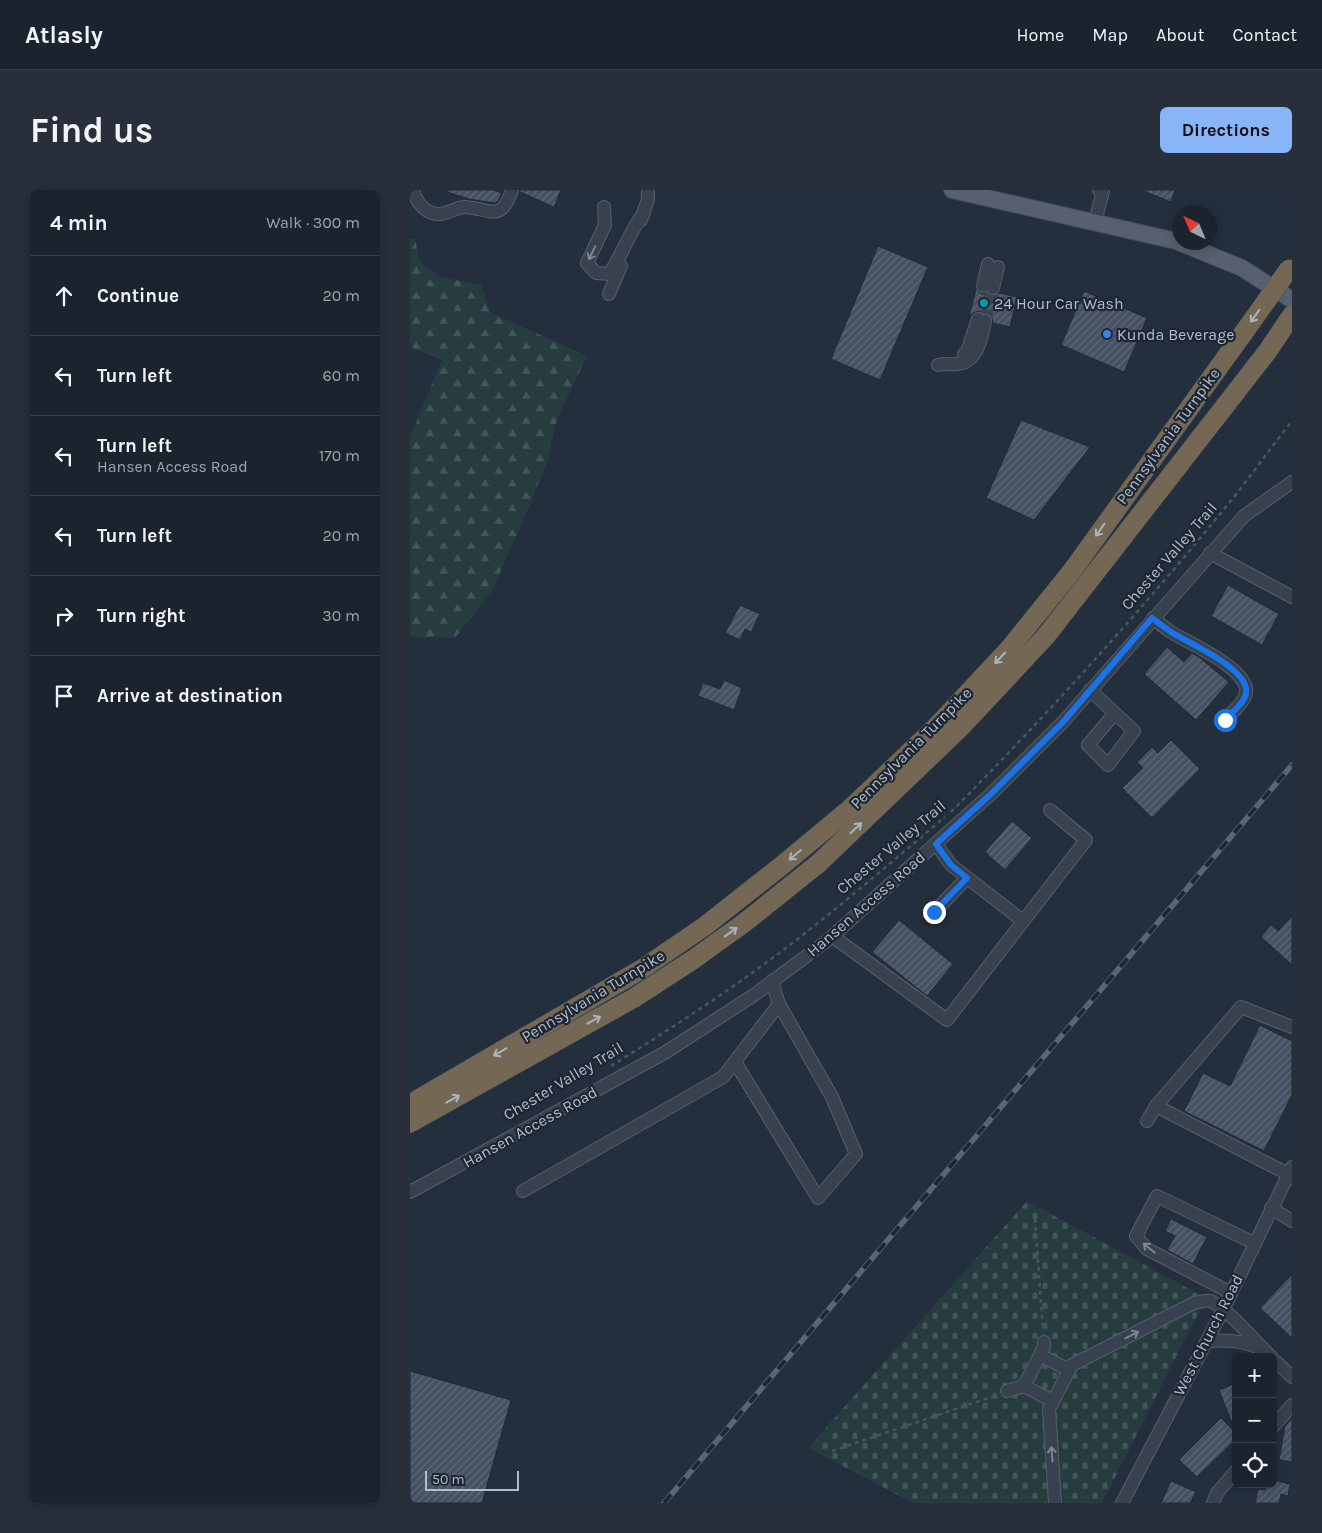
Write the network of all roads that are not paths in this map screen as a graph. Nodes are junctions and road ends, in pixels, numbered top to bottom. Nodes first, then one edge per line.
1 (413, 190) edge
2 (512, 190) edge
3 (648, 190) edge
4 (952, 190) edge
5 (1102, 190) edge
6 (971, 192) edge
7 (604, 207) dead end
8 (644, 213) junction
9 (1096, 222) junction
10 (993, 266) dead end
11 (1290, 266) edge
12 (988, 287) tunnel mouth
13 (608, 294) dead end
14 (1292, 300) edge
15 (1292, 315) edge
16 (981, 320) tunnel mouth
17 (938, 365) dead end
18 (1292, 482) edge
19 (1210, 553) junction
20 (1292, 597) edge
21 (1152, 618) junction
22 (1090, 690) junction
23 (1115, 713) dead end
24 (1225, 720) dead end
25 (1050, 810) dead end
26 (936, 844) junction
27 (967, 878) junction
28 (934, 912) dead end
29 (1023, 921) junction
30 (832, 936) junction
31 (772, 981) junction
32 (779, 1004) junction
33 (1292, 1027) edge
34 (735, 1062) junction
35 (410, 1104) edge
36 (1156, 1106) junction
37 (1147, 1121) dead end
38 (410, 1123) edge
39 (1291, 1173) edge
40 (410, 1192) edge
41 (523, 1192) dead end
42 (1271, 1208) junction
43 (1292, 1221) edge
44 (1254, 1243) junction
45 (1231, 1293) junction
46 (1223, 1310) junction
47 (1207, 1341) junction
48 (1044, 1342) road end
49 (1265, 1353) edge
50 (1267, 1353) edge
51 (1040, 1355) junction
52 (1277, 1363) edge
53 (1069, 1370) junction
54 (1292, 1377) edge
55 (1024, 1386) junction
56 (1007, 1391) road end
57 (1053, 1401) junction
58 (1292, 1405) edge
59 (1277, 1422) edge
60 (1232, 1476) edge
61 (1055, 1503) edge
62 (1122, 1503) edge
63 (1213, 1503) edge

1 - 2 street
3 - 8 street
4 - 6 main road
5 - 9 street
6 - 9 main road
7 -> 8 street
8 - 13 street
9 - 14 main road
10 - 12 street
11 -> 35 highway, Pennsylvania Turnpike, bridge
38 -> 15 highway, Pennsylvania Turnpike
16 - 17 street
18 - 19 street, Hansen Access Road
19 - 20 street
19 - 21 street, Hansen Access Road
21 - 22 street, Hansen Access Road
21 - 24 street
22 - 23 street
22 - 26 street, Hansen Access Road
25 - 29 street
26 - 27 street
26 - 30 street, Hansen Access Road
27 - 28 street
27 - 29 street
29 - 30 street
30 - 31 street, Hansen Access Road
31 - 32 street
31 - 40 street, Hansen Access Road
32 - 34 street
32 - 34 street
33 - 36 street
34 - 41 street
36 - 37 street
36 - 39 street
39 - 42 street, West Church Road
42 - 43 street
42 - 44 street, West Church Road
44 - 45 street, West Church Road
45 -> 44 street
45 - 46 street, West Church Road
46 - 47 street, West Church Road
46 - 50 street
53 -> 46 street
47 - 49 street
47 - 62 street, West Church Road
48 - 51 street
51 - 53 street
51 - 55 street
52 - 54 street
53 - 57 street
55 - 56 street
55 - 57 street
61 -> 57 street
58 - 59 street
60 - 63 street

